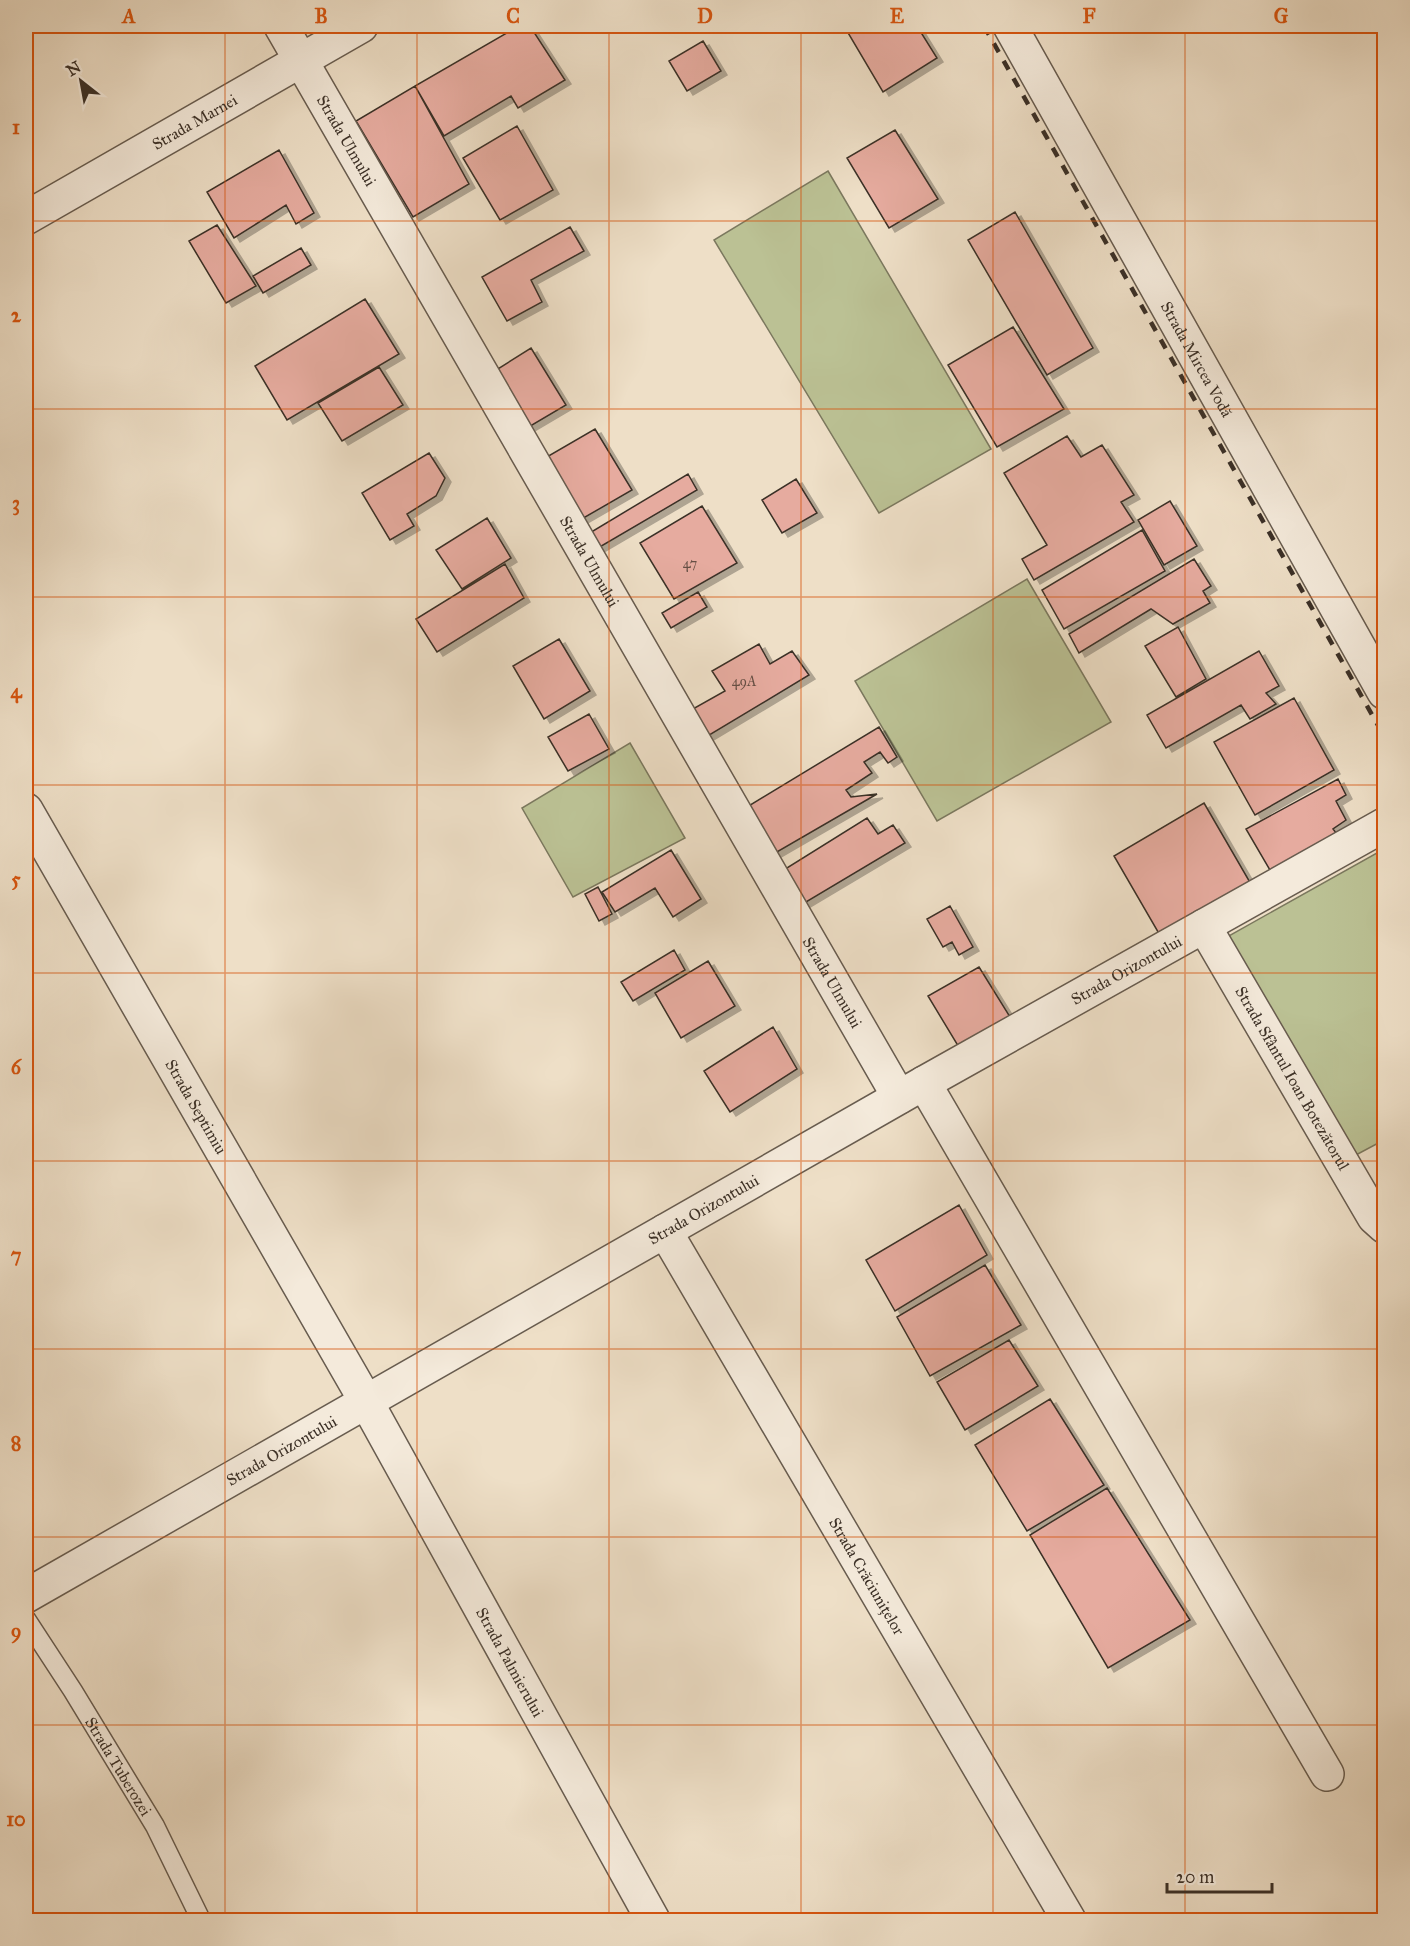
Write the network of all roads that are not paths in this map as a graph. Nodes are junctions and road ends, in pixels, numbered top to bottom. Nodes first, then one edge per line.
1 (281, 26) edge
2 (361, 26) edge
3 (1010, 26) edge
4 (301, 60) junction
5 (26, 218) edge
6 (1384, 692) edge
7 (26, 810) edge
8 (1384, 825) edge
9 (1204, 927) junction
10 (912, 1090) junction
11 (1384, 1226) edge
12 (665, 1232) junction
13 (367, 1402) junction
14 (26, 1596) edge
15 (26, 1619) edge
16 (1328, 1774) dead end
17 (201, 1920) edge
18 (653, 1920) edge
19 (1069, 1920) edge

1 - 4 street, Strada Ulmului
2 - 4 street, Strada Marnei
3 - 6 street, Strada Mircea Vodă
4 - 5 street, Strada Marnei
4 - 10 street, Strada Ulmului
7 - 13 street, Strada Septimiu
8 - 9 street, Strada Orizontului
9 - 10 street, Strada Orizontului
9 - 11 street, Strada Sfântul Ioan Botezătorul
10 - 12 street, Strada Orizontului
10 - 16 street, Strada Ulmului
12 - 13 street, Strada Orizontului
12 - 19 street, Strada Crăciunițelor
13 - 14 street, Strada Orizontului
13 - 18 street, Strada Palmierului
15 - 17 lane, Strada Tuberozei

